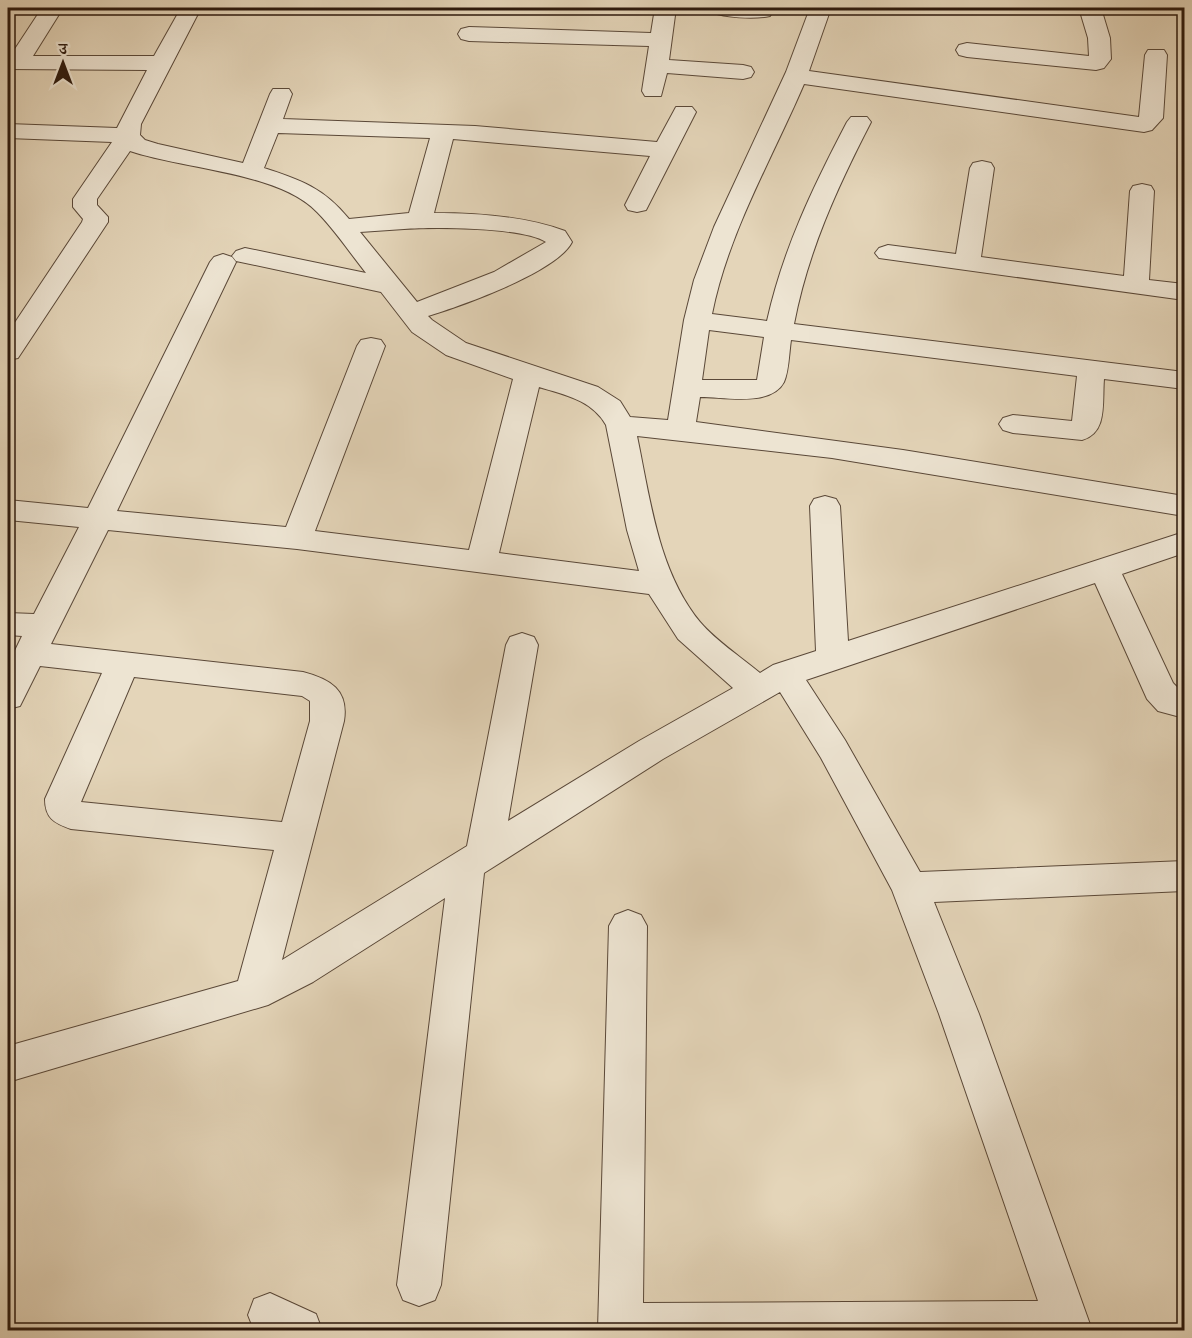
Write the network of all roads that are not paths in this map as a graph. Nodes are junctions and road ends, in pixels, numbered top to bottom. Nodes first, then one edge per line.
1 (52, 8) edge
2 (191, 8) edge
3 (664, 8) edge
4 (716, 8) edge
5 (820, 8) edge
6 (1090, 8) edge
7 (762, 11) dead end
8 (469, 34) dead end
9 (660, 40) junction
10 (1156, 55) dead end
11 (13, 62) edge
12 (162, 63) junction
13 (657, 66) junction
14 (962, 67) junction
15 (743, 72) dead end
16 (797, 76) junction
17 (653, 91) dead end
18 (281, 94) dead end
19 (684, 112) dead end
20 (859, 122) dead end
21 (269, 126) junction
22 (8, 131) edge
23 (443, 132) junction
24 (128, 136) junction
25 (665, 150) junction
26 (982, 168) dead end
27 (251, 171) junction
28 (1142, 191) dead end
29 (637, 205) dead end
30 (420, 219) junction
31 (343, 227) junction
32 (888, 253) dead end
33 (967, 263) junction
34 (390, 285) junction
35 (1136, 285) junction
36 (1185, 292) edge
37 (411, 313) junction
38 (697, 320) junction
39 (777, 329) junction
40 (371, 346) dead end
41 (8, 352) edge
42 (1091, 369) junction
43 (528, 374) junction
44 (1185, 381) edge
45 (687, 388) junction
46 (1013, 424) dead end
47 (620, 425) junction
48 (681, 429) junction
49 (825, 506) dead end
50 (1185, 506) edge
51 (8, 510) edge
52 (98, 519) junction
53 (297, 539) junction
54 (1185, 542) edge
55 (482, 561) junction
56 (1104, 568) junction
57 (659, 584) junction
58 (8, 624) edge
59 (36, 639) junction
60 (522, 645) dead end
61 (833, 658) junction
62 (123, 664) junction
63 (772, 682) junction
64 (8, 697) edge
65 (1185, 706) edge
66 (296, 838) junction
67 (475, 860) junction
68 (1185, 876) edge
69 (910, 888) junction
70 (628, 926) dead end
71 (254, 993) junction
72 (8, 1064) edge
73 (419, 1285) dead end
74 (1068, 1327) edge
75 (620, 1328) edge
76 (827, 1328) edge

1 - 11 street
2 - 12 street
3 - 9 street
4 - 7 street
5 - 16 street
6 - 14 street
8 - 9 street
9 - 13 street
10 - 14 street
11 - 12 street
12 - 24 street
13 - 15 street
13 - 17 street
14 - 16 street
16 - 38 street
18 - 21 street
19 - 25 street
20 - 39 street
21 - 23 street
21 - 27 street
22 - 24 street
23 - 25 street
23 - 30 street
24 - 27 street
24 - 41 street
25 - 29 street
26 - 33 street
27 - 31 street
28 - 35 street
30 - 31 street
30 - 37 street
31 - 34 street
32 - 33 street
33 - 35 street
34 - 37 street
34 - 52 street
35 - 36 street
37 - 43 street
38 - 39 street
38 - 45 street
39 - 42 street
39 - 45 street
40 - 53 street
42 - 44 street
42 - 46 street
43 - 47 street
43 - 55 street
45 - 48 street
47 - 48 street
47 - 57 street
48 - 50 street
49 - 61 street
51 - 52 street
52 - 53 street
52 - 59 street
53 - 55 street
54 - 56 street
55 - 57 street
56 - 61 street
56 - 65 street
57 - 63 street
58 - 59 street
59 - 62 street
59 - 64 street
60 - 67 street
61 - 63 street
62 - 66 street
62 - 66 street
63 - 67 street
63 - 69 street
66 - 71 street
67 - 71 street
67 - 73 street
68 - 69 street
69 - 74 street
70 - 75 street
71 - 72 street
74 - 76 street
75 - 76 street

